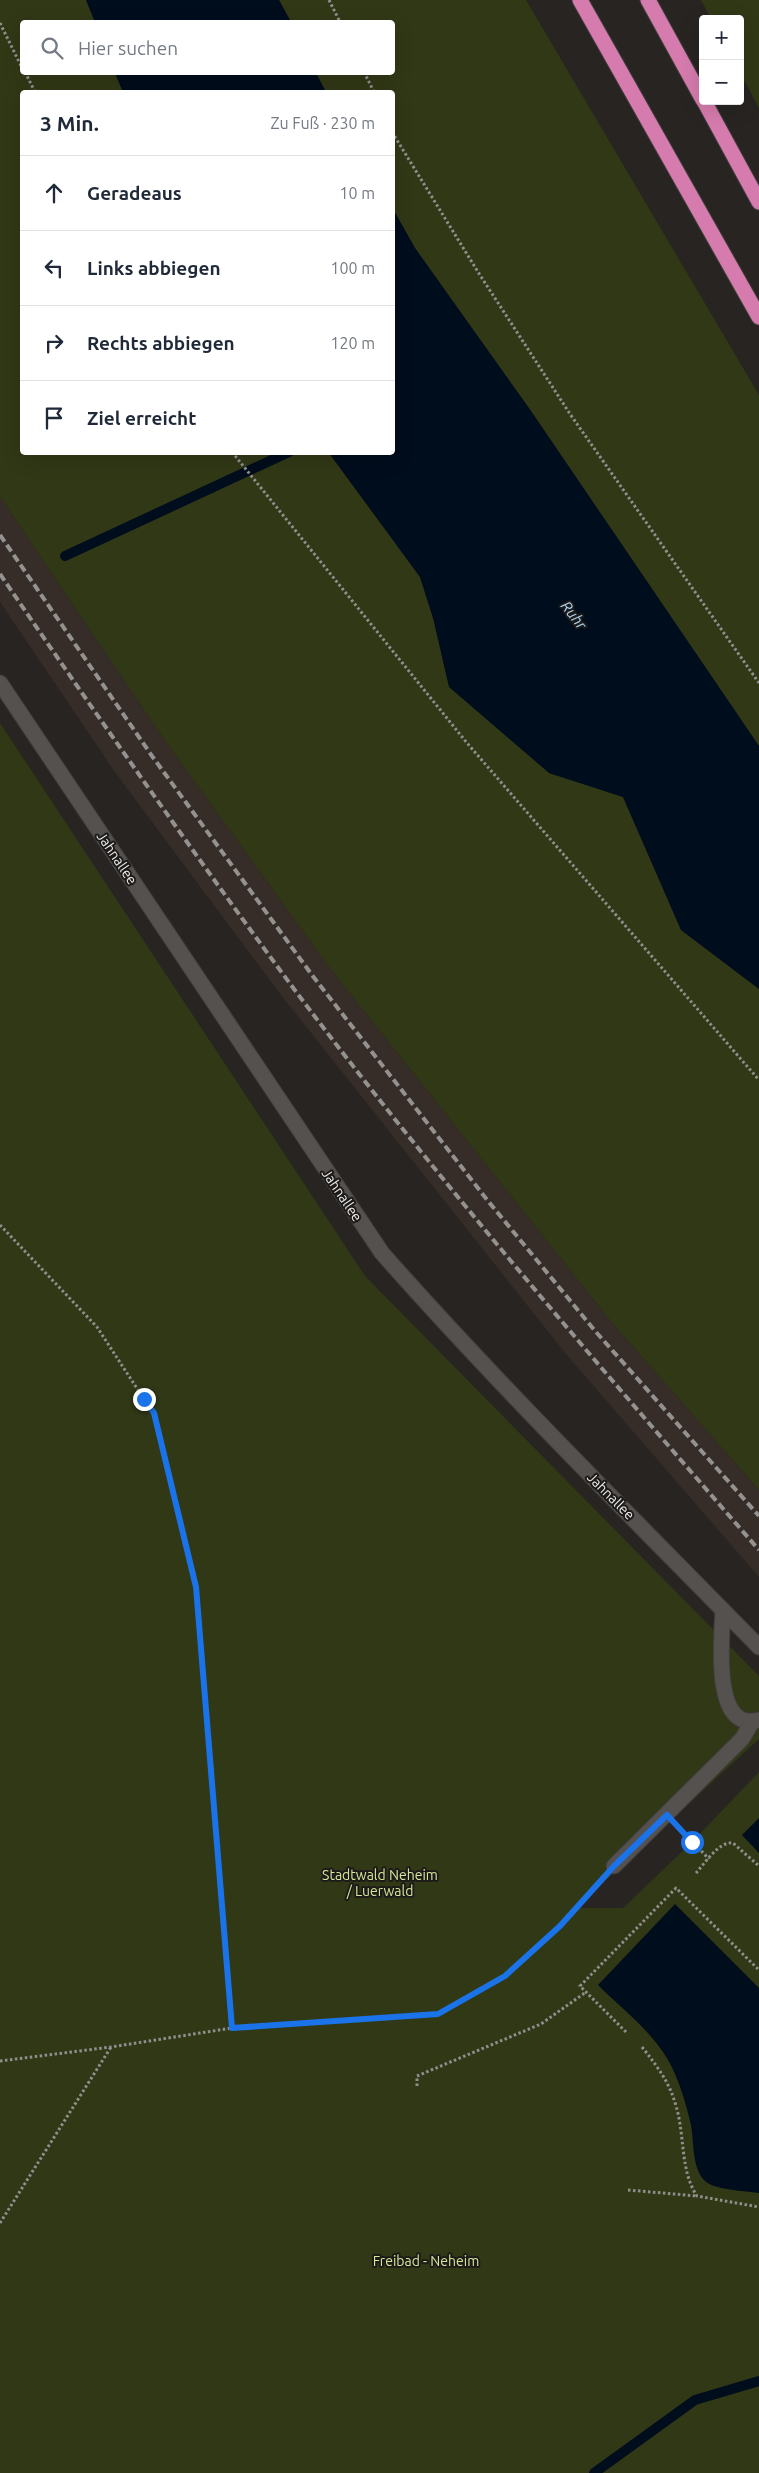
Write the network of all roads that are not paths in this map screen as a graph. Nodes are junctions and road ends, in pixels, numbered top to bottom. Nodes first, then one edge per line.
1 (580, 0) edge
2 (648, 0) edge
3 (699, 93) edge
4 (706, 105) edge
5 (759, 202) edge
6 (759, 317) edge
7 (0, 683) edge
8 (723, 1610) junction
9 (759, 1647) edge
10 (756, 1721) edge
11 (614, 1866) road end

1 - 6 highway
2 - 3 highway
4 - 5 highway
7 - 8 street, Jahnallee
8 - 9 street, Jahnallee
8 - 10 street
10 - 11 street

